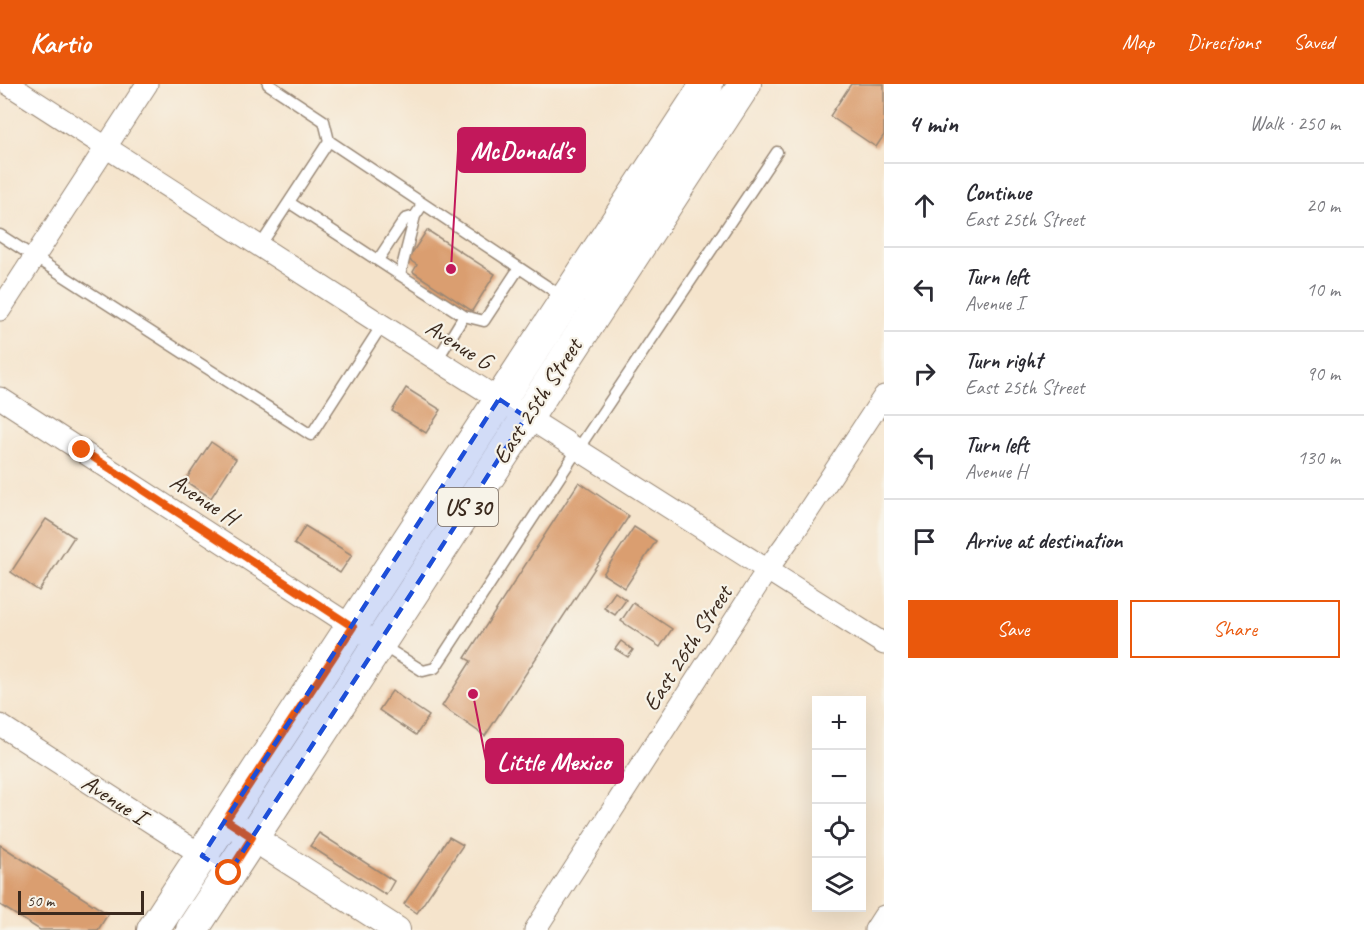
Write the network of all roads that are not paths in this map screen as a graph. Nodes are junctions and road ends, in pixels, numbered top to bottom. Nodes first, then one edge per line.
1 (8, 84) edge
2 (147, 84) edge
3 (268, 84) edge
4 (707, 84) edge
5 (745, 84) edge
6 (329, 141) junction
7 (105, 147) junction
8 (777, 152) dead end
9 (290, 203) junction
10 (423, 204) junction
11 (415, 216) junction
12 (0, 235) edge
13 (260, 246) junction
14 (34, 257) junction
15 (378, 260) junction
16 (519, 268) junction
17 (400, 275) junction
18 (566, 299) junction
19 (0, 310) edge
20 (464, 316) junction
21 (382, 325) junction
22 (437, 360) junction
23 (884, 396) edge
24 (0, 398) edge
25 (499, 399) junction
26 (526, 417) junction
27 (578, 449) junction
28 (767, 570) junction
29 (353, 627) junction
30 (380, 644) junction
31 (884, 644) edge
32 (2, 732) edge
33 (226, 820) junction
34 (252, 837) junction
35 (202, 856) junction
36 (229, 873) junction
37 (884, 916) edge
38 (153, 930) edge
39 (192, 930) edge
40 (397, 930) edge
41 (535, 930) edge
42 (875, 930) edge

1 - 7 street, Avenue G
2 - 7 street
3 - 6 lane
4 - 18 main road, East 25th Street / US 30
5 - 26 main road, East 25th Street / US 30
6 - 9 lane
6 - 10 lane
7 - 13 street, Avenue G
7 - 14 street
8 - 27 lane
9 - 13 lane
9 - 15 lane
10 - 11 lane
10 - 16 lane
11 - 15 lane
11 - 17 lane
12 - 14 lane
13 - 21 street, Avenue G
14 - 19 street
14 - 21 lane
15 - 17 lane
16 - 18 lane
16 - 20 lane
17 - 20 lane
18 - 25 main road, East 25th Street / US 30
20 - 22 lane
21 - 22 street, Avenue G
22 - 25 street, Avenue G
23 - 28 street, East 26th Street
24 - 29 street, Avenue H
25 - 26 street, Avenue G
25 - 29 main road, East 25th Street / US 30
26 - 27 street, Avenue G
26 - 30 main road, East 25th Street / US 30
27 - 28 street, Avenue G
27 - 30 lane
28 - 31 street, Avenue G
28 - 41 street, East 26th Street
29 - 30 street, Avenue H
29 - 33 main road, East 25th Street / US 30
30 - 34 main road, East 25th Street / US 30
32 - 35 street, Avenue I
33 - 34 street
33 - 35 main road, East 25th Street / US 30
34 - 36 main road, East 25th Street / US 30
34 - 40 street
35 - 36 street, Avenue I
35 - 38 main road, East 25th Street / US 30
36 - 39 main road, East 25th Street / US 30
37 - 42 street

